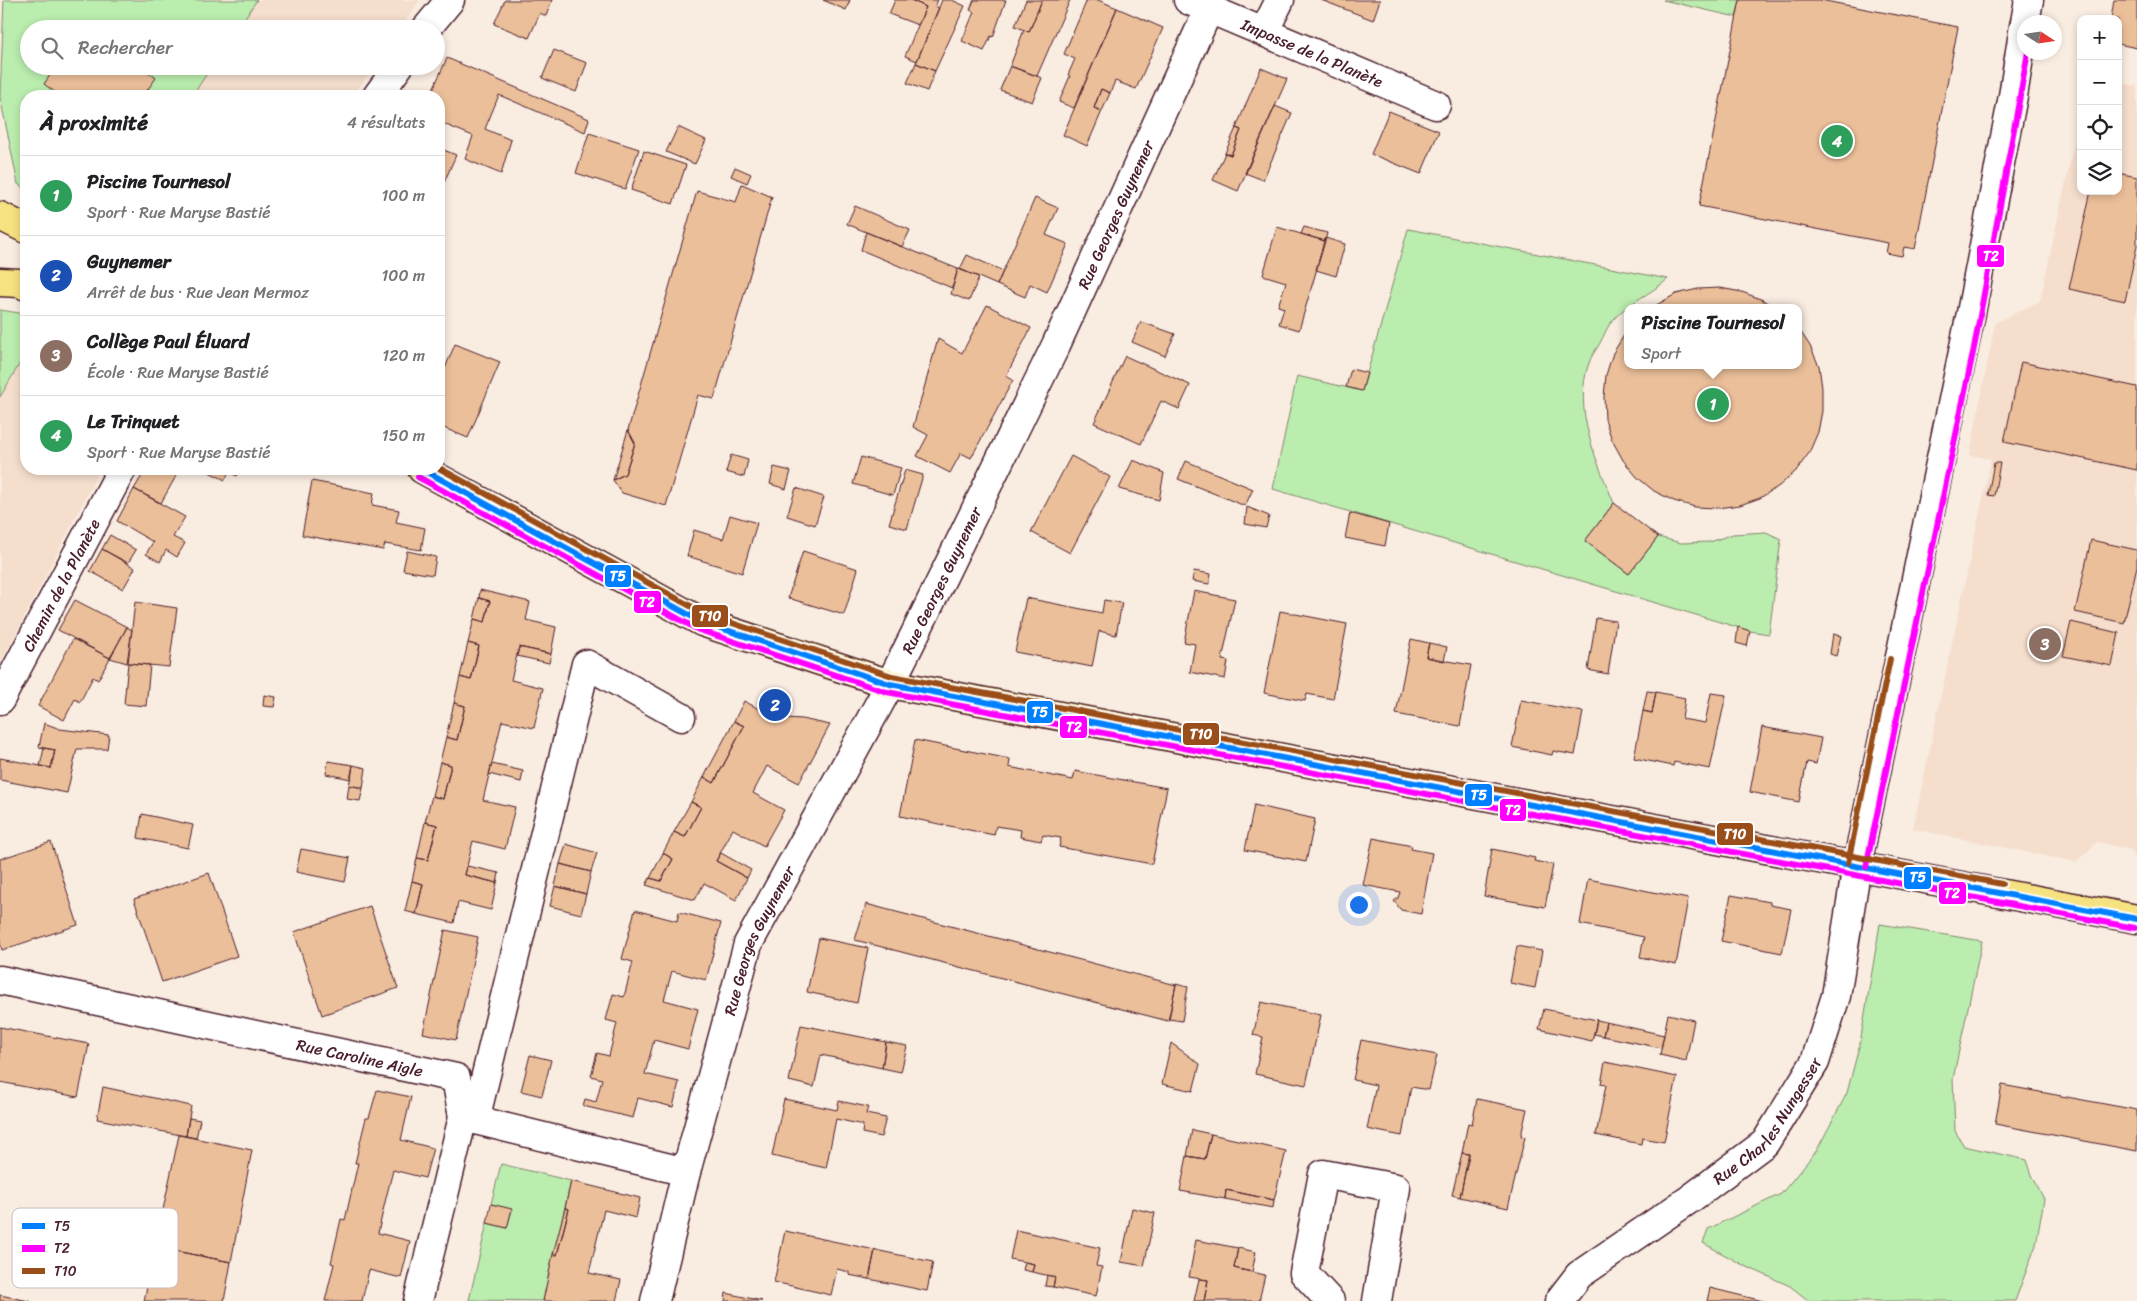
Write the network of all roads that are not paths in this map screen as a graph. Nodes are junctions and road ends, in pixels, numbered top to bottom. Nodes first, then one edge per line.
1 (450, 0) edge
2 (1280, 0) edge
3 (2029, 0) edge
4 (1198, 4) edge
5 (2026, 15) edge
6 (433, 20) edge
7 (1264, 32) junction
8 (2019, 60) edge
9 (392, 75) edge
10 (381, 90) edge
11 (1436, 105) dead end
12 (0, 216) edge
13 (20, 226) edge
14 (119, 475) edge
15 (433, 475) edge
16 (890, 684) junction
17 (0, 700) edge
18 (681, 717) dead end
19 (1857, 865) junction
20 (2137, 920) edge
21 (0, 980) edge
22 (469, 1118) junction
23 (686, 1172) junction
24 (418, 1301) edge
25 (655, 1301) edge
26 (1330, 1301) edge
27 (1377, 1301) edge
28 (1559, 1301) edge

1 - 6 street
2 - 7 street
3 - 5 street, Rue Charles Nungesser
4 - 7 street, Impasse de la Planète
4 - 16 street, Rue Georges Guynemer
7 - 11 street, Impasse de la Planète
8 - 19 street, Rue Charles Nungesser
9 - 10 street
12 - 13 main road
14 - 17 street, Chemin de la Planète
15 - 16 main road
16 - 19 main road
16 - 23 street, Rue Georges Guynemer
18 - 22 street
19 - 20 main road
19 - 28 street, Rue Charles Nungesser
21 - 22 street, Rue Caroline Aigle
22 - 23 street
22 - 24 street
23 - 25 street, Rue Georges Guynemer
26 - 27 street

